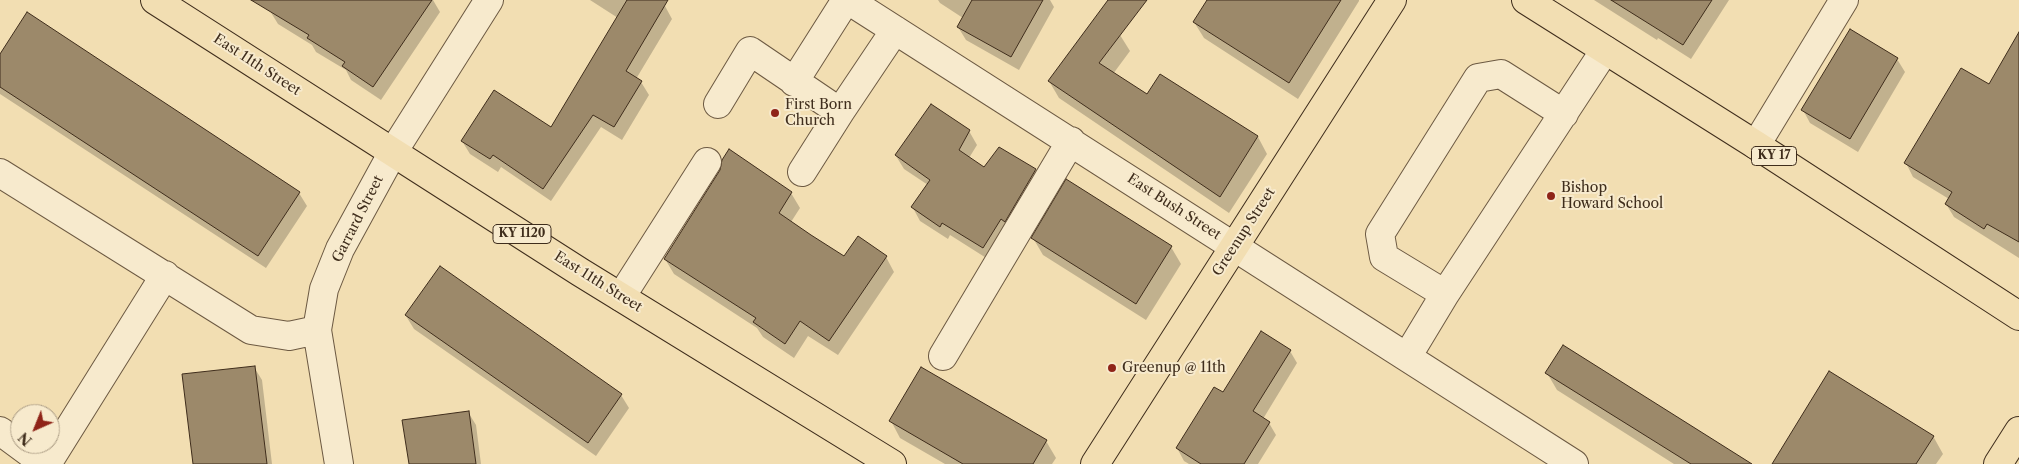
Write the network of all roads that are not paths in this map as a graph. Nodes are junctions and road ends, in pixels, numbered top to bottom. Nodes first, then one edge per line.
1 (155, 0) edge
2 (488, 0) edge
3 (847, 0) edge
4 (1392, 0) edge
5 (1526, 0) edge
6 (1844, 0) edge
7 (895, 30) junction
8 (1605, 50) junction
9 (794, 82) junction
10 (718, 104) dead end
11 (840, 112) junction
12 (1564, 114) junction
13 (1071, 141) junction
14 (1756, 145) junction
15 (393, 152) junction
16 (707, 162) dead end
17 (802, 172) dead end
18 (0, 173) edge
19 (1236, 246) junction
20 (165, 275) junction
21 (1445, 294) junction
22 (621, 297) junction
23 (2019, 316) edge
24 (317, 330) junction
25 (944, 356) dead end
26 (1407, 357) junction
27 (0, 431) edge
28 (2019, 431) edge
29 (1097, 463) edge
30 (46, 464) edge
31 (339, 464) edge
32 (892, 464) edge
33 (1574, 464) edge
34 (1998, 464) edge

1 - 15 main road, East 11th Street / KY 1120
2 - 15 street, Garrard Street
3 - 7 street, East Bush Street
3 - 9 street
4 - 19 main road, Greenup Street
5 - 8 main road, KY 17
6 - 14 street
7 - 11 street
7 - 13 street, East Bush Street
8 - 12 street
8 - 14 main road, KY 17
9 - 10 street
9 - 11 street
11 - 17 street
12 - 21 street
12 - 21 street
13 - 19 street, East Bush Street
13 - 25 street
14 - 23 main road, KY 17
15 - 22 main road, East 11th Street / KY 1120
15 - 24 street, Garrard Street
16 - 22 street
18 - 20 street
19 - 26 street, East Bush Street
19 - 29 main road, Greenup Street
20 - 24 street
20 - 30 street
21 - 26 street
22 - 32 main road, East 11th Street / KY 1120
24 - 31 street, Garrard Street
26 - 33 street, East Bush Street
27 - 30 street
28 - 34 main road

